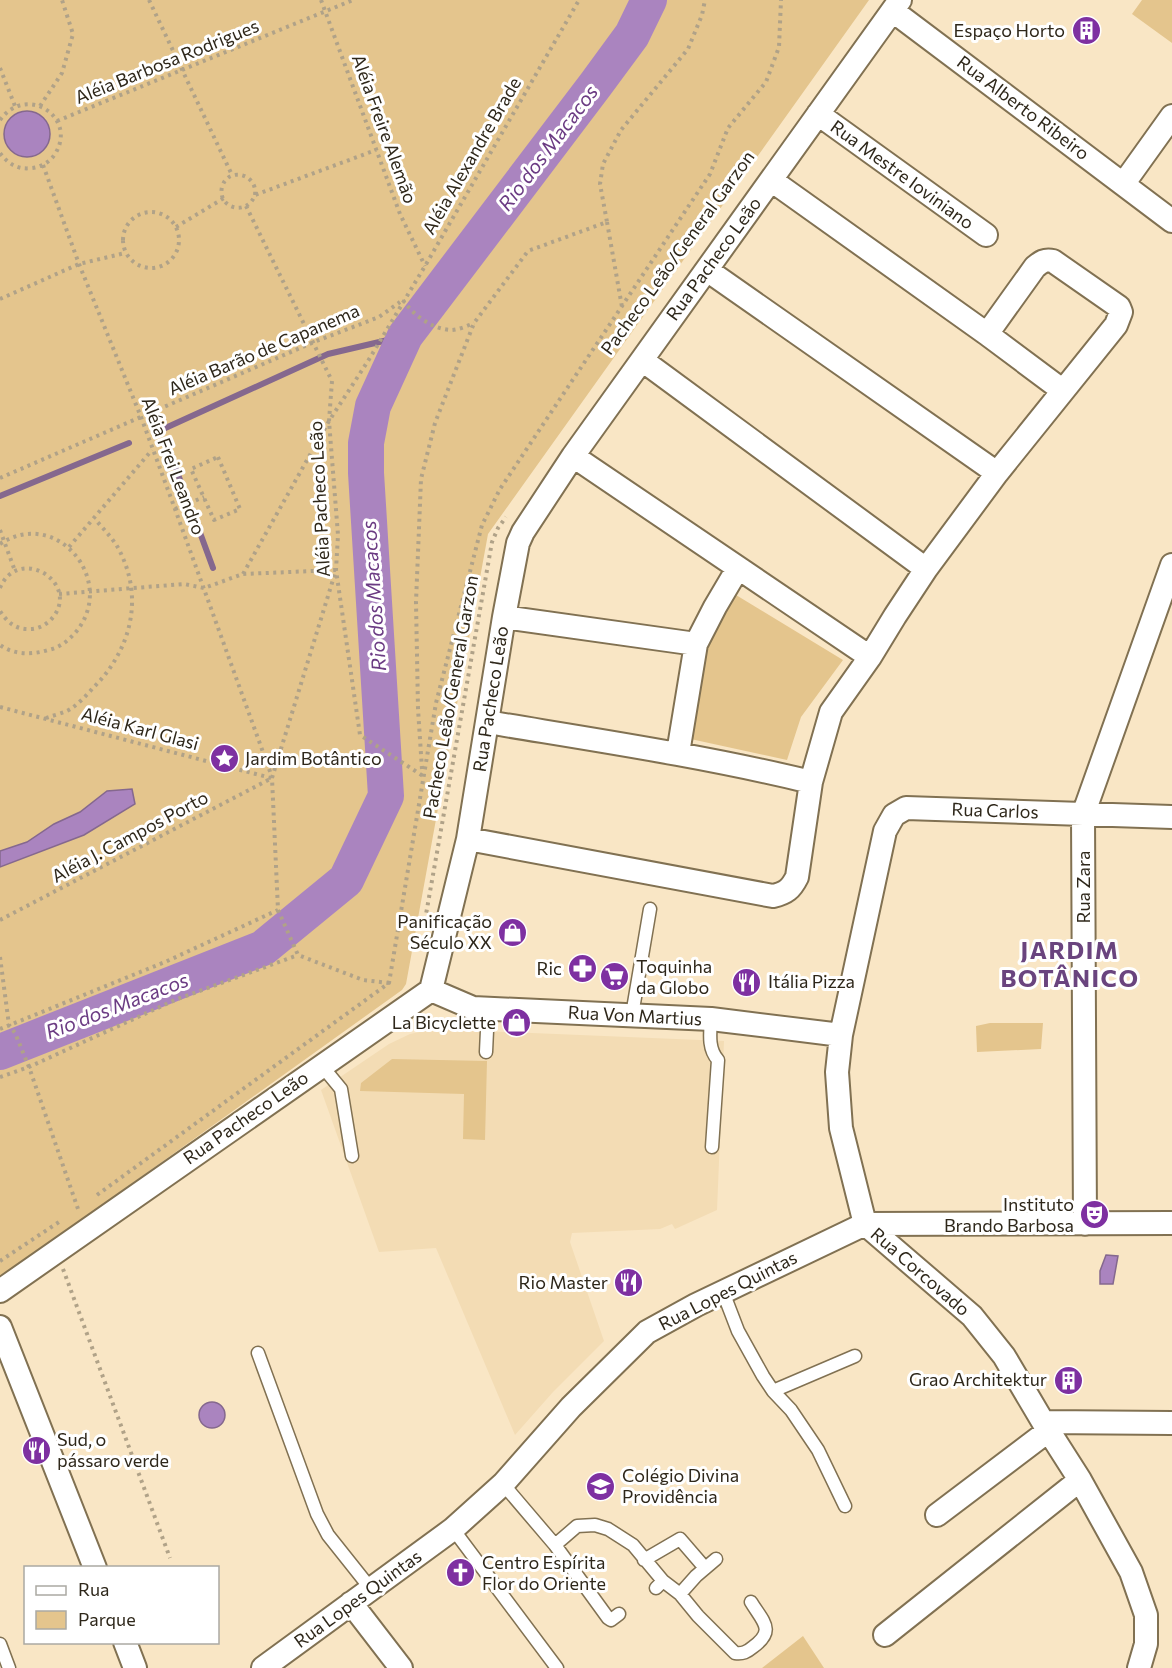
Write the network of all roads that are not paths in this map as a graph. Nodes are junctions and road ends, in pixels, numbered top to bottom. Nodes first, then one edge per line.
1 (897, 5) edge
2 (818, 114) junction
3 (1172, 116) edge
4 (771, 180) junction
5 (1124, 183) junction
6 (1172, 221) edge
7 (986, 235) dead end
8 (707, 270) junction
9 (987, 334) junction
10 (642, 360) junction
11 (1062, 390) junction
12 (573, 456) junction
13 (997, 472) junction
14 (1172, 565) edge
15 (738, 568) junction
16 (926, 569) junction
17 (504, 617) junction
18 (696, 644) junction
19 (870, 657) junction
20 (487, 722) junction
21 (678, 753) junction
22 (811, 782) junction
23 (906, 808) joint
24 (1083, 815) junction
25 (1172, 817) edge
26 (468, 839) junction
27 (651, 909) dead end
28 (431, 990) junction
29 (488, 1008) junction
30 (632, 1015) junction
31 (711, 1019) junction
32 (841, 1035) junction
33 (486, 1052) dead end
34 (322, 1066) junction
35 (712, 1147) dead end
36 (352, 1156) dead end
37 (1172, 1223) edge
38 (865, 1224) junction
39 (1085, 1224) junction
40 (0, 1291) edge
41 (723, 1292) junction
42 (0, 1327) edge
43 (258, 1353) dead end
44 (855, 1356) dead end
45 (773, 1391) junction
46 (1172, 1423) edge
47 (1045, 1427) junction
48 (1080, 1480) junction
49 (503, 1485) junction
50 (845, 1506) dead end
51 (937, 1515) dead end
52 (453, 1529) junction
53 (555, 1545) junction
54 (716, 1559) dead end
55 (644, 1560) junction
56 (94, 1566) edge
57 (705, 1568) junction
58 (371, 1589) junction
59 (680, 1594) junction
60 (751, 1602) dead end
61 (351, 1603) junction
62 (619, 1614) dead end
63 (885, 1635) dead end
64 (0, 1644) edge
65 (126, 1644) edge
66 (9, 1668) edge
67 (135, 1668) edge
68 (263, 1668) edge
69 (401, 1668) edge
70 (557, 1668) edge
71 (1139, 1668) edge

1 - 2 street, Rua Pacheco Leão
1 - 5 street, Rua Alberto Ribeiro
2 - 4 street, Rua Pacheco Leão
2 - 7 street, Rua Mestre Ioviniano
3 - 5 street
4 - 8 street, Rua Pacheco Leão
4 - 9 street
5 - 6 street, Rua Alberto Ribeiro
8 - 10 street, Rua Pacheco Leão
8 - 13 street
9 - 11 street
9 - 11 street
10 - 12 street, Rua Pacheco Leão
10 - 16 street
11 - 13 street
12 - 15 street
12 - 17 street, Rua Pacheco Leão
13 - 16 street
14 - 24 street, Rua Zara
15 - 18 street
15 - 19 street
16 - 19 street
17 - 18 street
17 - 20 street, Rua Pacheco Leão
18 - 21 street
19 - 22 street
20 - 21 street
20 - 26 street, Rua Pacheco Leão
21 - 22 street
22 - 26 street
23 - 24 street, Rua Carlos
23 - 32 street, Rua Corcovado
24 - 25 street, Rua Carlos
24 - 39 street, Rua Zara
26 - 28 street, Rua Pacheco Leão
27 - 30 lane
28 - 29 street, Rua Von Martius
28 - 34 street, Rua Pacheco Leão
29 - 30 street, Rua Von Martius
29 - 33 lane
30 - 31 street, Rua Von Martius
31 - 32 street, Rua Von Martius
31 - 35 lane
32 - 38 street, Rua Corcovado
34 - 36 lane
34 - 40 street, Rua Pacheco Leão
37 - 39 street, Rua Lopes Quintas
38 - 39 street, Rua Lopes Quintas
38 - 41 street, Rua Lopes Quintas
38 - 47 street, Rua Corcovado
41 - 45 lane
41 - 49 street, Rua Lopes Quintas
42 - 56 street
43 - 58 lane
44 - 45 lane
45 - 50 lane
46 - 47 street
47 - 48 street, Rua Corcovado
47 - 51 street
48 - 63 street
48 - 71 street, Rua Corcovado
49 - 52 street, Rua Lopes Quintas
49 - 53 lane
52 - 58 street, Rua Lopes Quintas
52 - 70 lane
53 - 55 lane
53 - 62 lane
54 - 57 lane
55 - 57 lane
55 - 59 lane
57 - 59 lane
58 - 61 street, Rua Lopes Quintas
59 - 60 lane
61 - 68 street, Rua Lopes Quintas
61 - 69 street
64 - 66 lane
65 - 67 street

